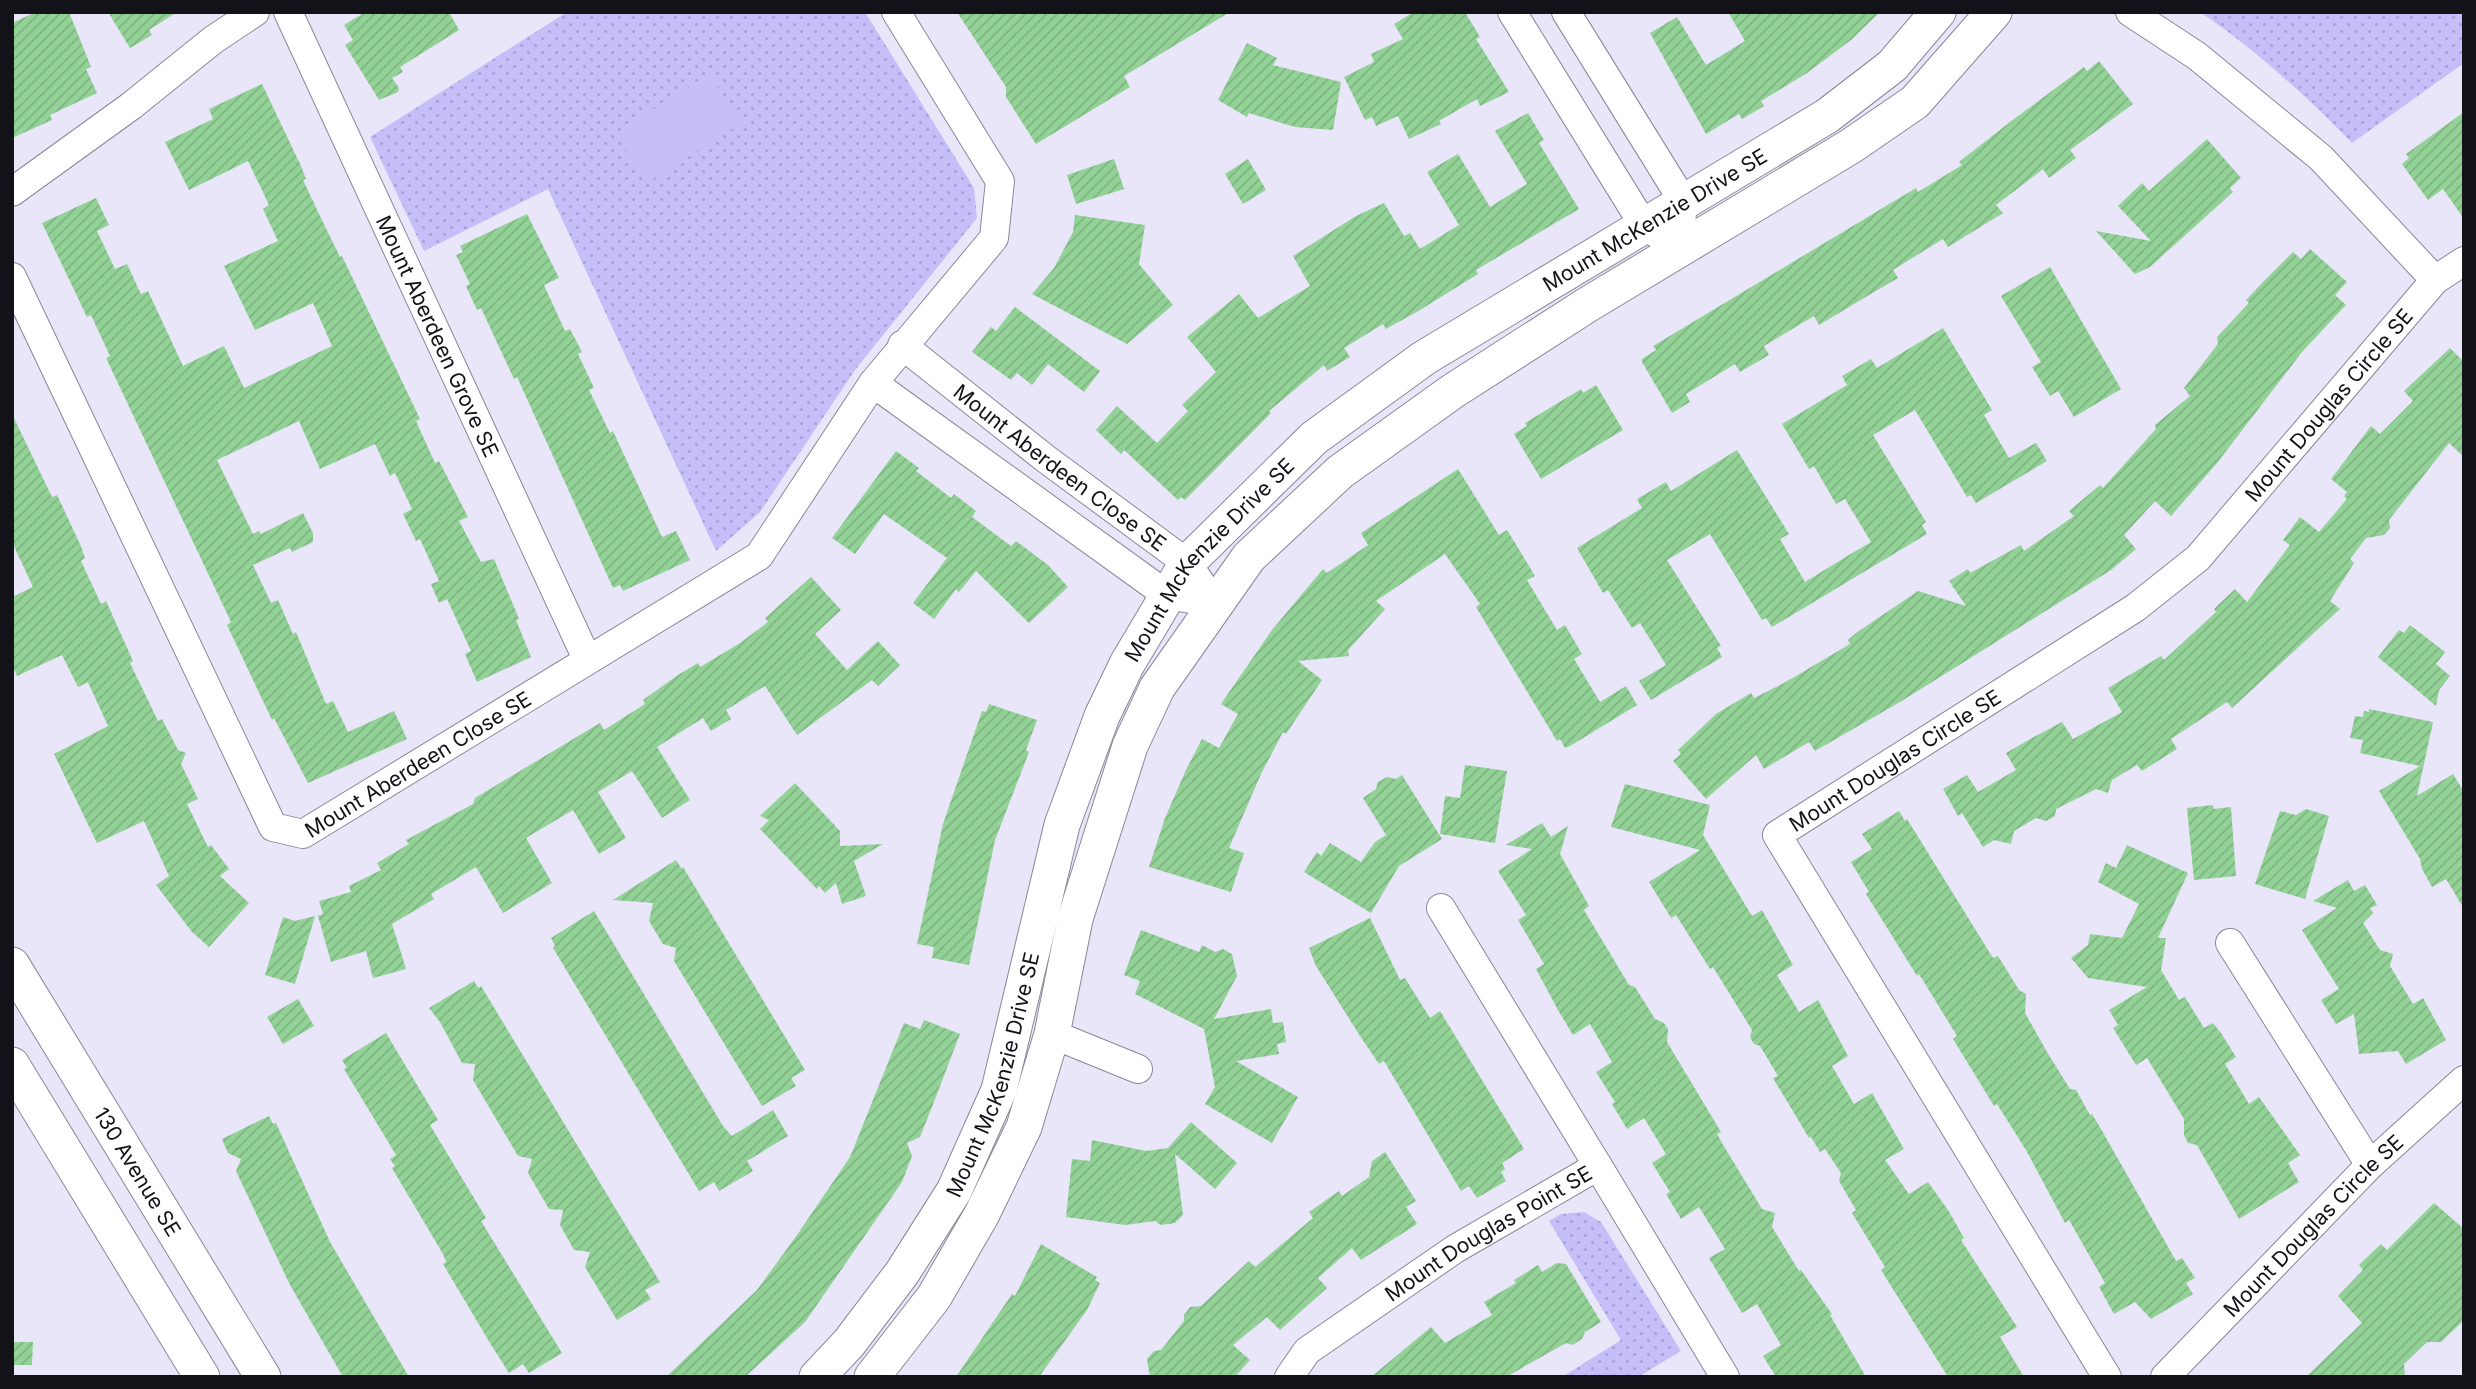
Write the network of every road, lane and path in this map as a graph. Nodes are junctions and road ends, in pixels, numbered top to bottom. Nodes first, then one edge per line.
1 (255, 12) edge
2 (288, 12) edge
3 (896, 12) edge
4 (1512, 12) edge
5 (1566, 12) edge
6 (1938, 12) edge
7 (1994, 12) edge
8 (2130, 12) edge
9 (12, 192) edge
10 (1683, 201) junction
11 (1643, 224) junction
12 (1679, 249) junction
13 (2464, 261) edge
14 (12, 277) edge
15 (2435, 280) junction
16 (902, 345) junction
17 (873, 383) junction
18 (1187, 563) junction
19 (1167, 595) junction
20 (1214, 603) junction
21 (587, 659) junction
22 (1441, 908) dead end
23 (2230, 943) dead end
24 (12, 965) edge
25 (1052, 1034) junction
26 (12, 1065) edge
27 (1138, 1069) dead end
28 (2464, 1080) edge
29 (2370, 1165) junction
30 (1598, 1167) junction
31 (202, 1377) edge
32 (263, 1377) edge
33 (817, 1377) edge
34 (872, 1377) edge
35 (1289, 1377) edge
36 (1725, 1377) edge
37 (2107, 1377) edge
38 (2165, 1377) edge

1 - 9 street
2 - 21 street, Mount Aberdeen Grove SE
3 - 16 street, Mount Aberdeen Close SE
4 - 11 street
5 - 10 street
6 - 10 street, Mount McKenzie Drive SE
7 - 12 street, Mount McKenzie Drive SE
8 - 15 street
10 - 11 street, Mount McKenzie Drive SE
10 - 12 street
11 - 12 street
11 - 18 street, Mount McKenzie Drive SE
12 - 20 street, Mount McKenzie Drive SE
13 - 15 street, Mount Douglas Circle SE
14 - 21 street, Mount Aberdeen Close SE
15 - 37 street, Mount Douglas Circle SE
16 - 17 street, Mount Aberdeen Close SE
16 - 18 street, Mount Aberdeen Close SE
17 - 19 street, Mount Aberdeen Close SE
17 - 21 street, Mount Aberdeen Close SE
18 - 19 street, Mount McKenzie Drive SE
18 - 20 street, Mount Aberdeen Close SE
19 - 20 street, Mount Aberdeen Close SE
19 - 33 street, Mount McKenzie Drive SE
20 - 25 street, Mount McKenzie Drive SE
22 - 30 street
23 - 29 street
24 - 32 street, 130 Avenue SE
25 - 27 street
25 - 34 street, Mount McKenzie Drive SE
26 - 31 street
28 - 29 street, Mount Douglas Circle SE
29 - 38 street, Mount Douglas Circle SE
30 - 35 street, Mount Douglas Point SE
30 - 36 street, Mount Douglas Point SE

